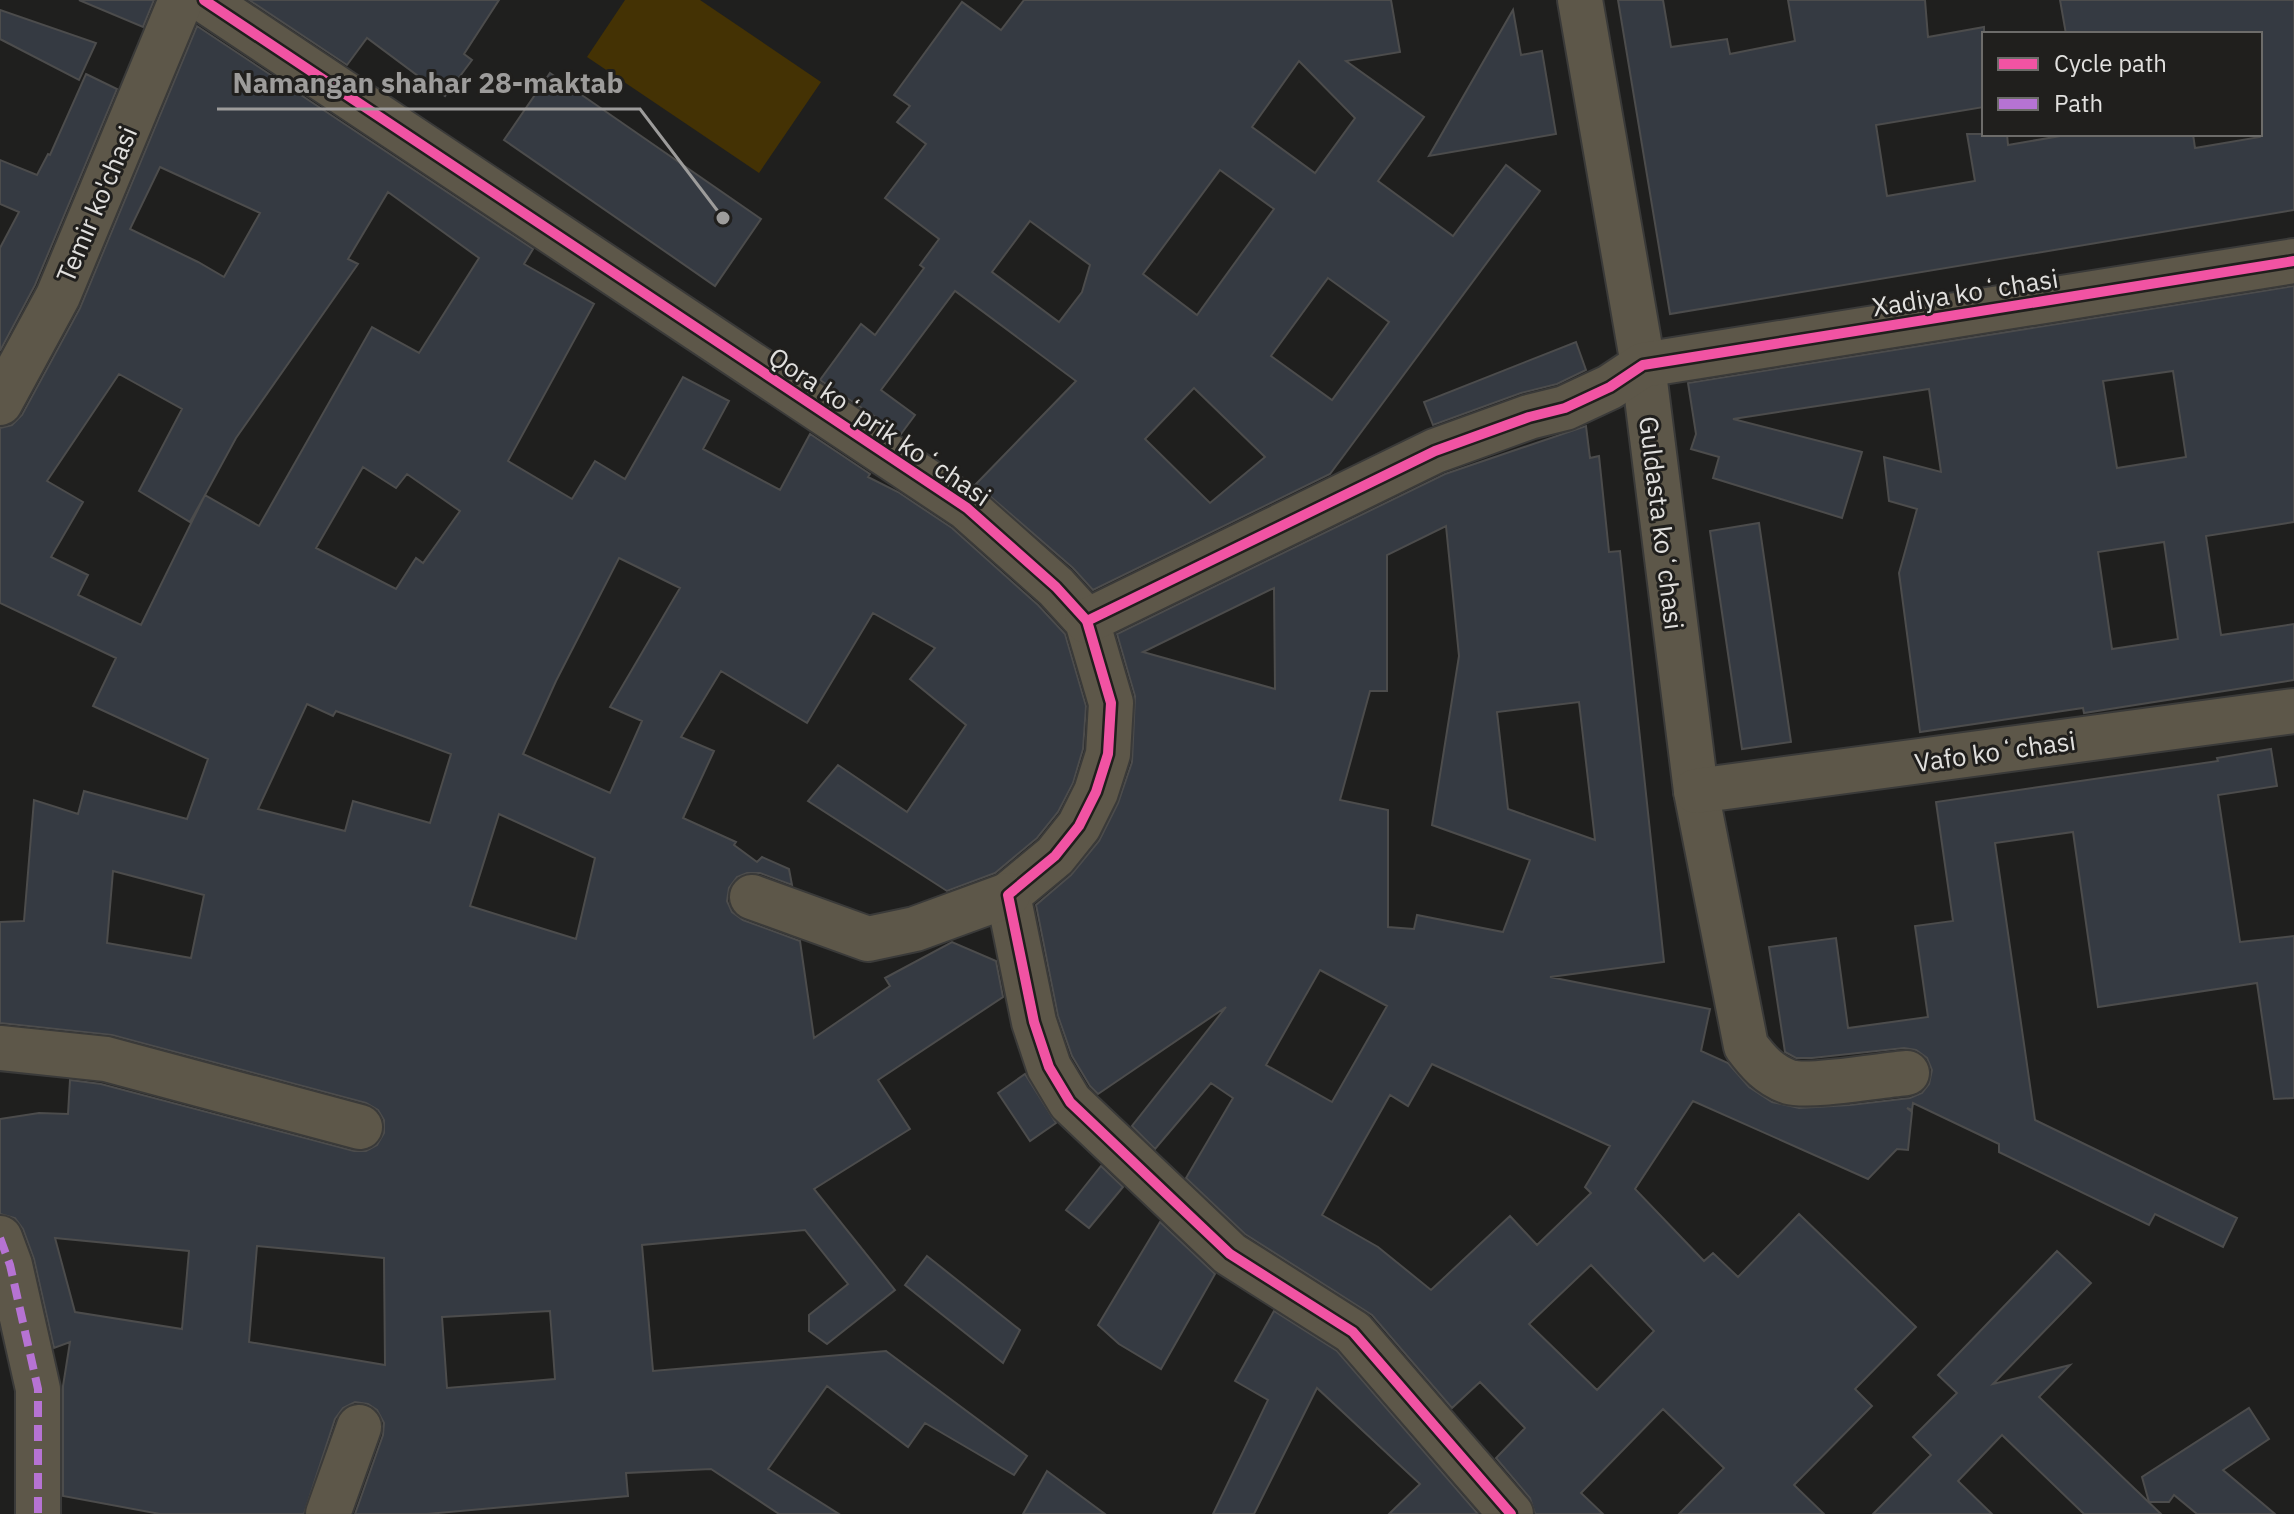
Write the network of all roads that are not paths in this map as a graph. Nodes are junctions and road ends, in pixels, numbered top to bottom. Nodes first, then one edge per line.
1 (181, 0) edge
2 (204, 0) edge
3 (1580, 0) edge
4 (2294, 261) edge
5 (1643, 365) junction
6 (0, 403) edge
7 (1087, 621) junction
8 (2294, 711) edge
9 (1696, 791) junction
10 (1008, 895) junction
11 (752, 897) dead end
12 (0, 1048) edge
13 (1907, 1073) dead end
14 (360, 1127) dead end
15 (0, 1238) edge
16 (359, 1427) dead end
17 (38, 1514) edge
18 (328, 1514) edge
19 (1511, 1514) edge

1 - 6 street, Temir ko'chasi
2 - 7 street, Qora koʻprik koʻchasi
3 - 5 street, Guldasta koʻchasi
4 - 5 street, Xadiya koʻchasi
5 - 7 street
5 - 9 street, Guldasta koʻchasi
7 - 10 street, Qora koʻprik koʻchasi
8 - 9 street, Vafo koʻchasi
9 - 13 street, Guldasta koʻchasi
10 - 11 street, Qora koʻprik koʻchasi
10 - 19 street
12 - 14 street
15 - 17 street
16 - 18 street

